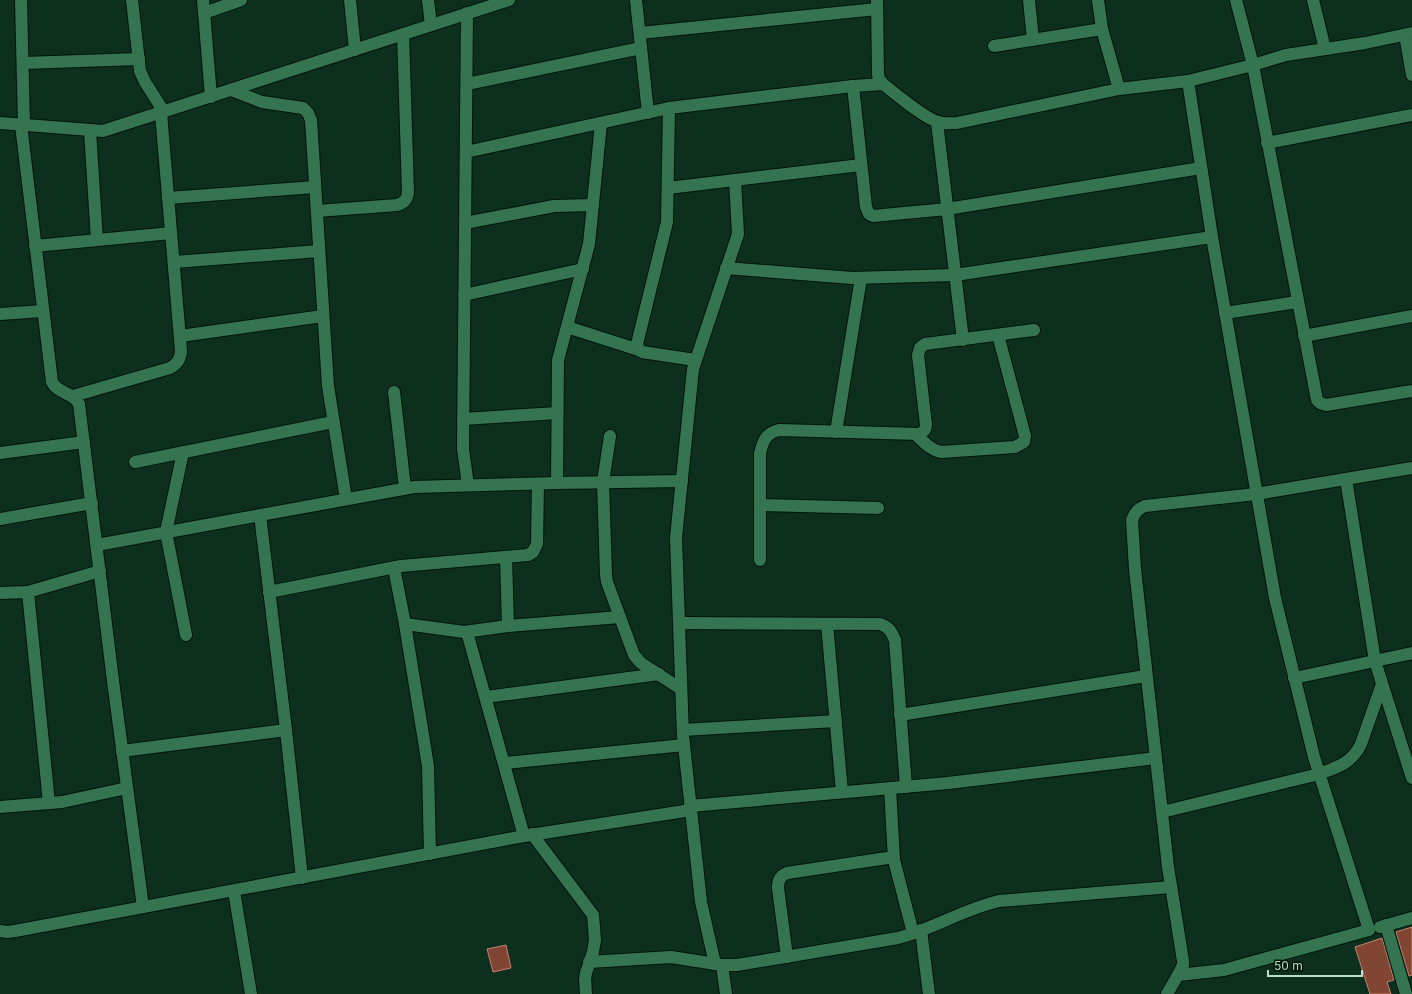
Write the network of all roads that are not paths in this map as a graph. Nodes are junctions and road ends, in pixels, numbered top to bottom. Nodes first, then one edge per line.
1 (21, 0) edge
2 (132, 0) edge
3 (203, 0) edge
4 (242, 0) edge
5 (350, 0) edge
6 (428, 0) edge
7 (509, 0) edge
8 (636, 0) edge
9 (1029, 0) edge
10 (1098, 0) edge
11 (1236, 0) edge
12 (1313, 0) edge
13 (877, 4) edge
14 (204, 13) junction
15 (467, 13) junction
16 (431, 25) junction
17 (1102, 29) junction
18 (640, 33) junction
19 (403, 34) junction
20 (1408, 34) edge
21 (1033, 40) junction
22 (994, 46) dead end
23 (641, 48) junction
24 (1326, 48) junction
25 (355, 50) junction
26 (139, 58) junction
27 (22, 63) junction
28 (1252, 65) junction
29 (1412, 75) edge
30 (1188, 82) junction
31 (467, 84) junction
32 (884, 84) junction
33 (853, 86) junction
34 (1119, 89) junction
35 (231, 90) junction
36 (211, 96) junction
37 (669, 108) junction
38 (162, 112) junction
39 (648, 113) junction
40 (1412, 115) edge
41 (937, 122) junction
42 (0, 123) edge
43 (601, 123) junction
44 (22, 125) junction
45 (90, 130) junction
46 (1267, 143) junction
47 (466, 152) junction
48 (861, 165) junction
49 (1201, 168) junction
50 (735, 180) junction
51 (315, 187) junction
52 (668, 188) junction
53 (168, 198) junction
54 (593, 205) junction
55 (947, 209) junction
56 (317, 211) junction
57 (465, 223) junction
58 (171, 233) junction
59 (1212, 237) junction
60 (97, 240) junction
61 (35, 246) junction
62 (319, 251) junction
63 (174, 262) junction
64 (726, 268) junction
65 (583, 269) junction
66 (955, 275) junction
67 (861, 278) junction
68 (464, 295) junction
69 (1297, 302) junction
70 (43, 311) junction
71 (1225, 313) junction
72 (0, 314) edge
73 (323, 316) junction
74 (1412, 316) edge
75 (567, 327) junction
76 (1034, 330) dead end
77 (998, 335) junction
78 (180, 336) junction
79 (1304, 336) junction
80 (963, 340) junction
81 (639, 350) junction
82 (695, 360) junction
83 (1412, 391) edge
84 (394, 392) dead end
85 (73, 396) junction
86 (557, 413) junction
87 (463, 419) junction
88 (334, 422) junction
89 (836, 432) junction
90 (915, 434) junction
91 (610, 436) dead end
92 (84, 442) junction
93 (183, 452) junction
94 (0, 453) edge
95 (135, 462) dead end
96 (1412, 468) edge
97 (1346, 479) junction
98 (682, 481) junction
99 (603, 482) junction
100 (557, 483) junction
101 (538, 484) junction
102 (468, 485) junction
103 (405, 488) junction
104 (1256, 494) junction
105 (346, 499) junction
106 (92, 503) junction
107 (760, 505) junction
108 (878, 508) dead end
109 (260, 515) junction
110 (0, 519) edge
111 (166, 532) junction
112 (97, 545) junction
113 (506, 557) junction
114 (760, 560) dead end
115 (394, 568) junction
116 (100, 571) junction
117 (28, 592) junction
118 (269, 592) junction
119 (0, 593) edge
120 (620, 617) junction
121 (679, 623) junction
122 (405, 624) junction
123 (827, 624) junction
124 (508, 626) junction
125 (467, 632) junction
126 (186, 635) dead end
127 (1412, 653) edge
128 (1375, 661) junction
129 (659, 674) junction
130 (1146, 676) junction
131 (1294, 678) junction
132 (1382, 684) junction
133 (681, 689) junction
134 (486, 697) junction
135 (900, 716) junction
136 (836, 721) junction
137 (286, 730) junction
138 (683, 730) junction
139 (684, 745) junction
140 (122, 751) junction
141 (1156, 758) junction
142 (505, 763) junction
143 (1319, 774) junction
144 (1412, 778) edge
145 (906, 787) junction
146 (127, 788) junction
147 (890, 788) junction
148 (842, 792) junction
149 (49, 803) junction
150 (0, 807) edge
151 (691, 808) junction
152 (1162, 812) junction
153 (528, 835) junction
154 (430, 854) junction
155 (894, 857) junction
156 (302, 878) junction
157 (1171, 887) junction
158 (234, 891) junction
159 (143, 907) junction
160 (1412, 918) edge
161 (1386, 925) junction
162 (1369, 930) junction
163 (0, 931) edge
164 (917, 932) junction
165 (787, 957) junction
166 (590, 962) junction
167 (719, 964) junction
168 (1178, 975) junction
169 (1407, 990) edge
170 (251, 994) edge
171 (586, 994) edge
172 (726, 994) edge
173 (929, 994) edge
174 (1167, 994) edge

1 - 27 street
2 - 26 street
3 - 14 street
4 - 14 street
5 - 25 street
6 - 16 street
7 - 15 street
8 - 18 street
9 - 21 street
10 - 17 street
11 - 28 street
12 - 24 street
13 - 18 street
13 - 32 street
14 - 36 street
15 - 16 street
15 - 31 street
16 - 19 street
17 - 21 street
17 - 34 street
18 - 23 street
19 - 25 street
19 - 56 street
20 - 24 street
20 - 29 street
21 - 22 street
23 - 31 street
23 - 39 street
24 - 28 street
25 - 35 street
26 - 27 street
26 - 38 street
27 - 44 street
28 - 30 street
28 - 46 street
30 - 34 street
30 - 49 street
31 - 47 street
32 - 33 street
32 - 41 street
33 - 37 street
33 - 48 street
34 - 41 street
35 - 36 street
35 - 51 street
36 - 38 street
37 - 39 street
37 - 52 street
38 - 45 street
38 - 53 street
39 - 43 street
40 - 46 street
41 - 55 street
42 - 44 street
43 - 47 street
43 - 54 street
44 - 45 street
44 - 61 street
45 - 60 street
46 - 69 street
47 - 57 street
48 - 50 street
48 - 55 street
49 - 55 street
49 - 59 street
50 - 52 street
50 - 64 street
51 - 53 street
51 - 56 street
52 - 81 street
53 - 58 street
54 - 57 street
54 - 65 street
55 - 66 street
56 - 62 street
57 - 68 street
58 - 60 street
58 - 63 street
59 - 66 street
59 - 71 street
60 - 61 street
61 - 70 street
62 - 63 street
62 - 73 street
63 - 78 street
64 - 67 street
64 - 82 street
65 - 68 street
65 - 75 street
66 - 67 street
66 - 80 street
67 - 89 street
68 - 87 street
69 - 71 street
69 - 79 street
70 - 72 street
70 - 85 street
71 - 104 street
73 - 78 street
73 - 88 street
74 - 79 street
75 - 81 street
75 - 86 street
76 - 77 street
77 - 80 street
77 - 90 street
78 - 85 street
79 - 83 street
80 - 90 street
81 - 82 street
82 - 98 street
84 - 103 street
85 - 92 street
86 - 87 street
86 - 100 street
87 - 102 street
88 - 93 street
88 - 105 street
89 - 90 street
89 - 107 street
91 - 99 street
92 - 94 street
92 - 106 street
93 - 95 street
93 - 111 street
96 - 97 street
97 - 104 street
97 - 128 street
98 - 99 street
98 - 121 street
99 - 100 street
99 - 120 street
100 - 101 street
101 - 102 street
101 - 113 street
102 - 103 street
103 - 105 street
104 - 130 street
104 - 131 street
105 - 109 street
106 - 110 street
106 - 112 street
107 - 108 street
107 - 114 street
109 - 111 street
109 - 118 street
111 - 112 street
111 - 126 street
112 - 116 street
113 - 115 street
113 - 124 street
115 - 118 street
115 - 122 street
116 - 117 street
116 - 140 street
117 - 119 street
117 - 149 street
118 - 137 street
120 - 124 street
120 - 129 street
121 - 123 street
121 - 133 street
122 - 125 street
122 - 154 street
123 - 135 street
123 - 136 street
124 - 125 street
125 - 134 street
127 - 128 street
128 - 131 street
128 - 132 street
129 - 133 street
129 - 134 street
130 - 135 street
130 - 141 street
131 - 143 street
132 - 143 street
132 - 144 street
133 - 138 street
134 - 142 street
135 - 145 street
136 - 138 street
136 - 148 street
137 - 140 street
137 - 156 street
138 - 139 street
139 - 142 street
139 - 151 street
140 - 146 street
141 - 145 street
141 - 152 street
142 - 153 street
143 - 152 street
143 - 162 street
145 - 147 street
146 - 149 street
146 - 159 street
147 - 148 street
147 - 155 street
148 - 151 street
149 - 150 street
151 - 153 street
151 - 167 street
152 - 157 street
153 - 154 street
153 - 166 street
154 - 156 street
155 - 164 street
155 - 165 street
156 - 158 street
157 - 164 street
157 - 168 street
158 - 159 street
158 - 170 street
159 - 163 street
160 - 161 street
161 - 162 street
161 - 169 street
162 - 168 street
164 - 165 street
164 - 173 street
165 - 167 street
166 - 167 street
166 - 171 street
167 - 172 street
168 - 174 street

